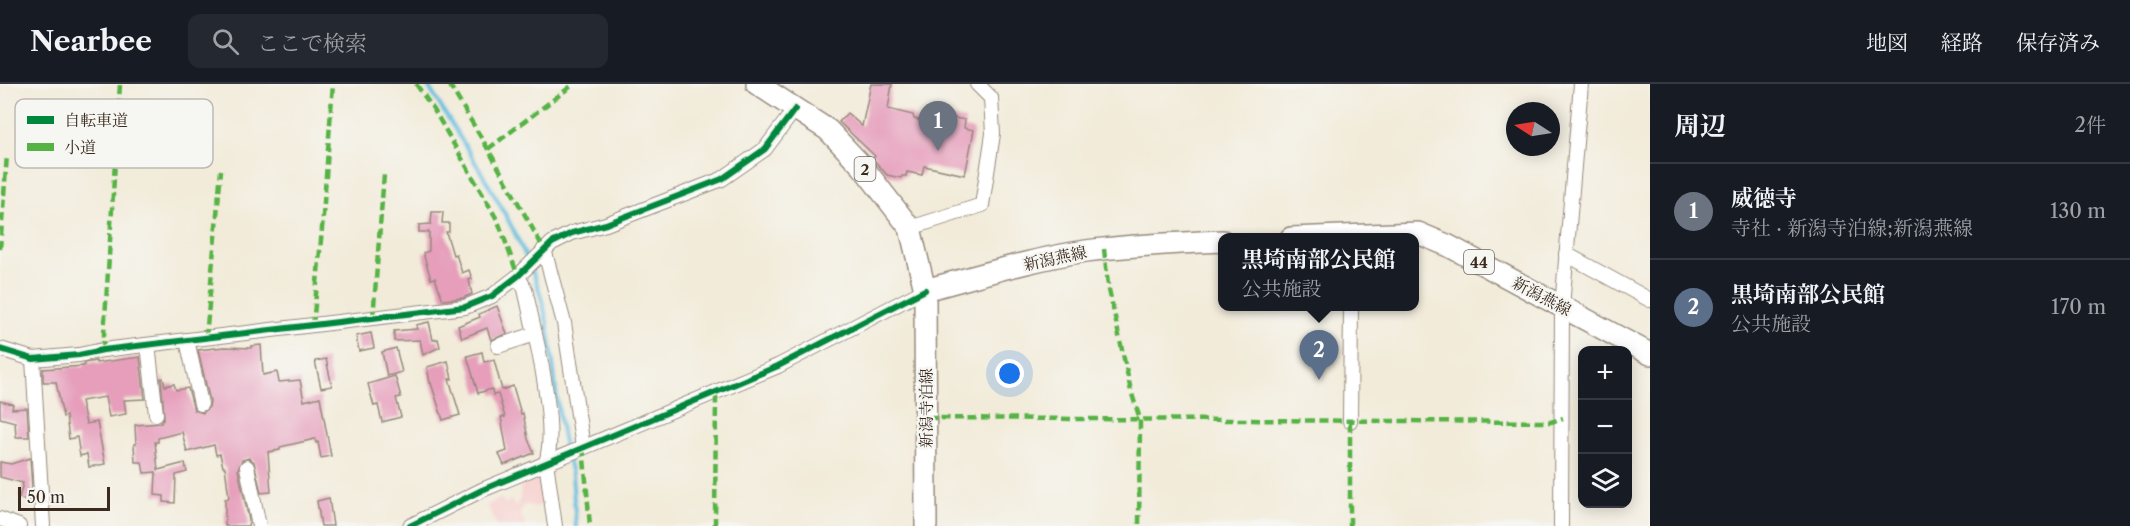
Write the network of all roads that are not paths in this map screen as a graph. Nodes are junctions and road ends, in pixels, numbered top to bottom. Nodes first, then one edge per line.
1 (757, 84) edge
2 (977, 84) edge
3 (1581, 84) edge
4 (795, 109) junction
5 (910, 228) junction
6 (1419, 233) edge
7 (1218, 241) edge
8 (541, 252) junction
9 (1566, 254) junction
10 (520, 274) junction
11 (925, 290) junction
12 (1650, 300) edge
13 (1562, 307) junction
14 (1351, 311) edge
15 (535, 334) junction
16 (187, 340) junction
17 (148, 345) junction
18 (498, 346) dead end
19 (0, 349) edge
20 (1650, 354) edge
21 (33, 359) junction
22 (201, 404) dead end
23 (156, 414) dead end
24 (1350, 421) dead end
25 (581, 449) junction
26 (550, 460) junction
27 (248, 467) dead end
28 (0, 519) edge
29 (19, 526) edge
30 (43, 526) edge
31 (259, 526) edge
32 (410, 526) edge
33 (555, 526) edge
34 (926, 526) edge
35 (1561, 526) edge

1 - 4 main road, 2
2 - 5 street
3 - 9 street
4 - 5 main road, 2
4 - 8 street
5 - 11 main road, 2
6 - 13 main road, 新潟燕線 / 44
7 - 11 main road, 新潟燕線
8 - 10 street
8 - 25 street
9 - 12 street
9 - 13 street
10 - 15 street
10 - 16 street
11 - 25 street
11 - 34 main road, 新潟寺泊線 / 2
13 - 20 main road, 新潟燕線 / 44
13 - 35 street
14 - 24 street
15 - 18 street
15 - 26 street
16 - 17 street
16 - 22 street
17 - 21 street
17 - 23 street
19 - 21 street
21 - 30 street
25 - 26 street
26 - 32 street
26 - 33 street
27 - 31 street
28 - 29 street

